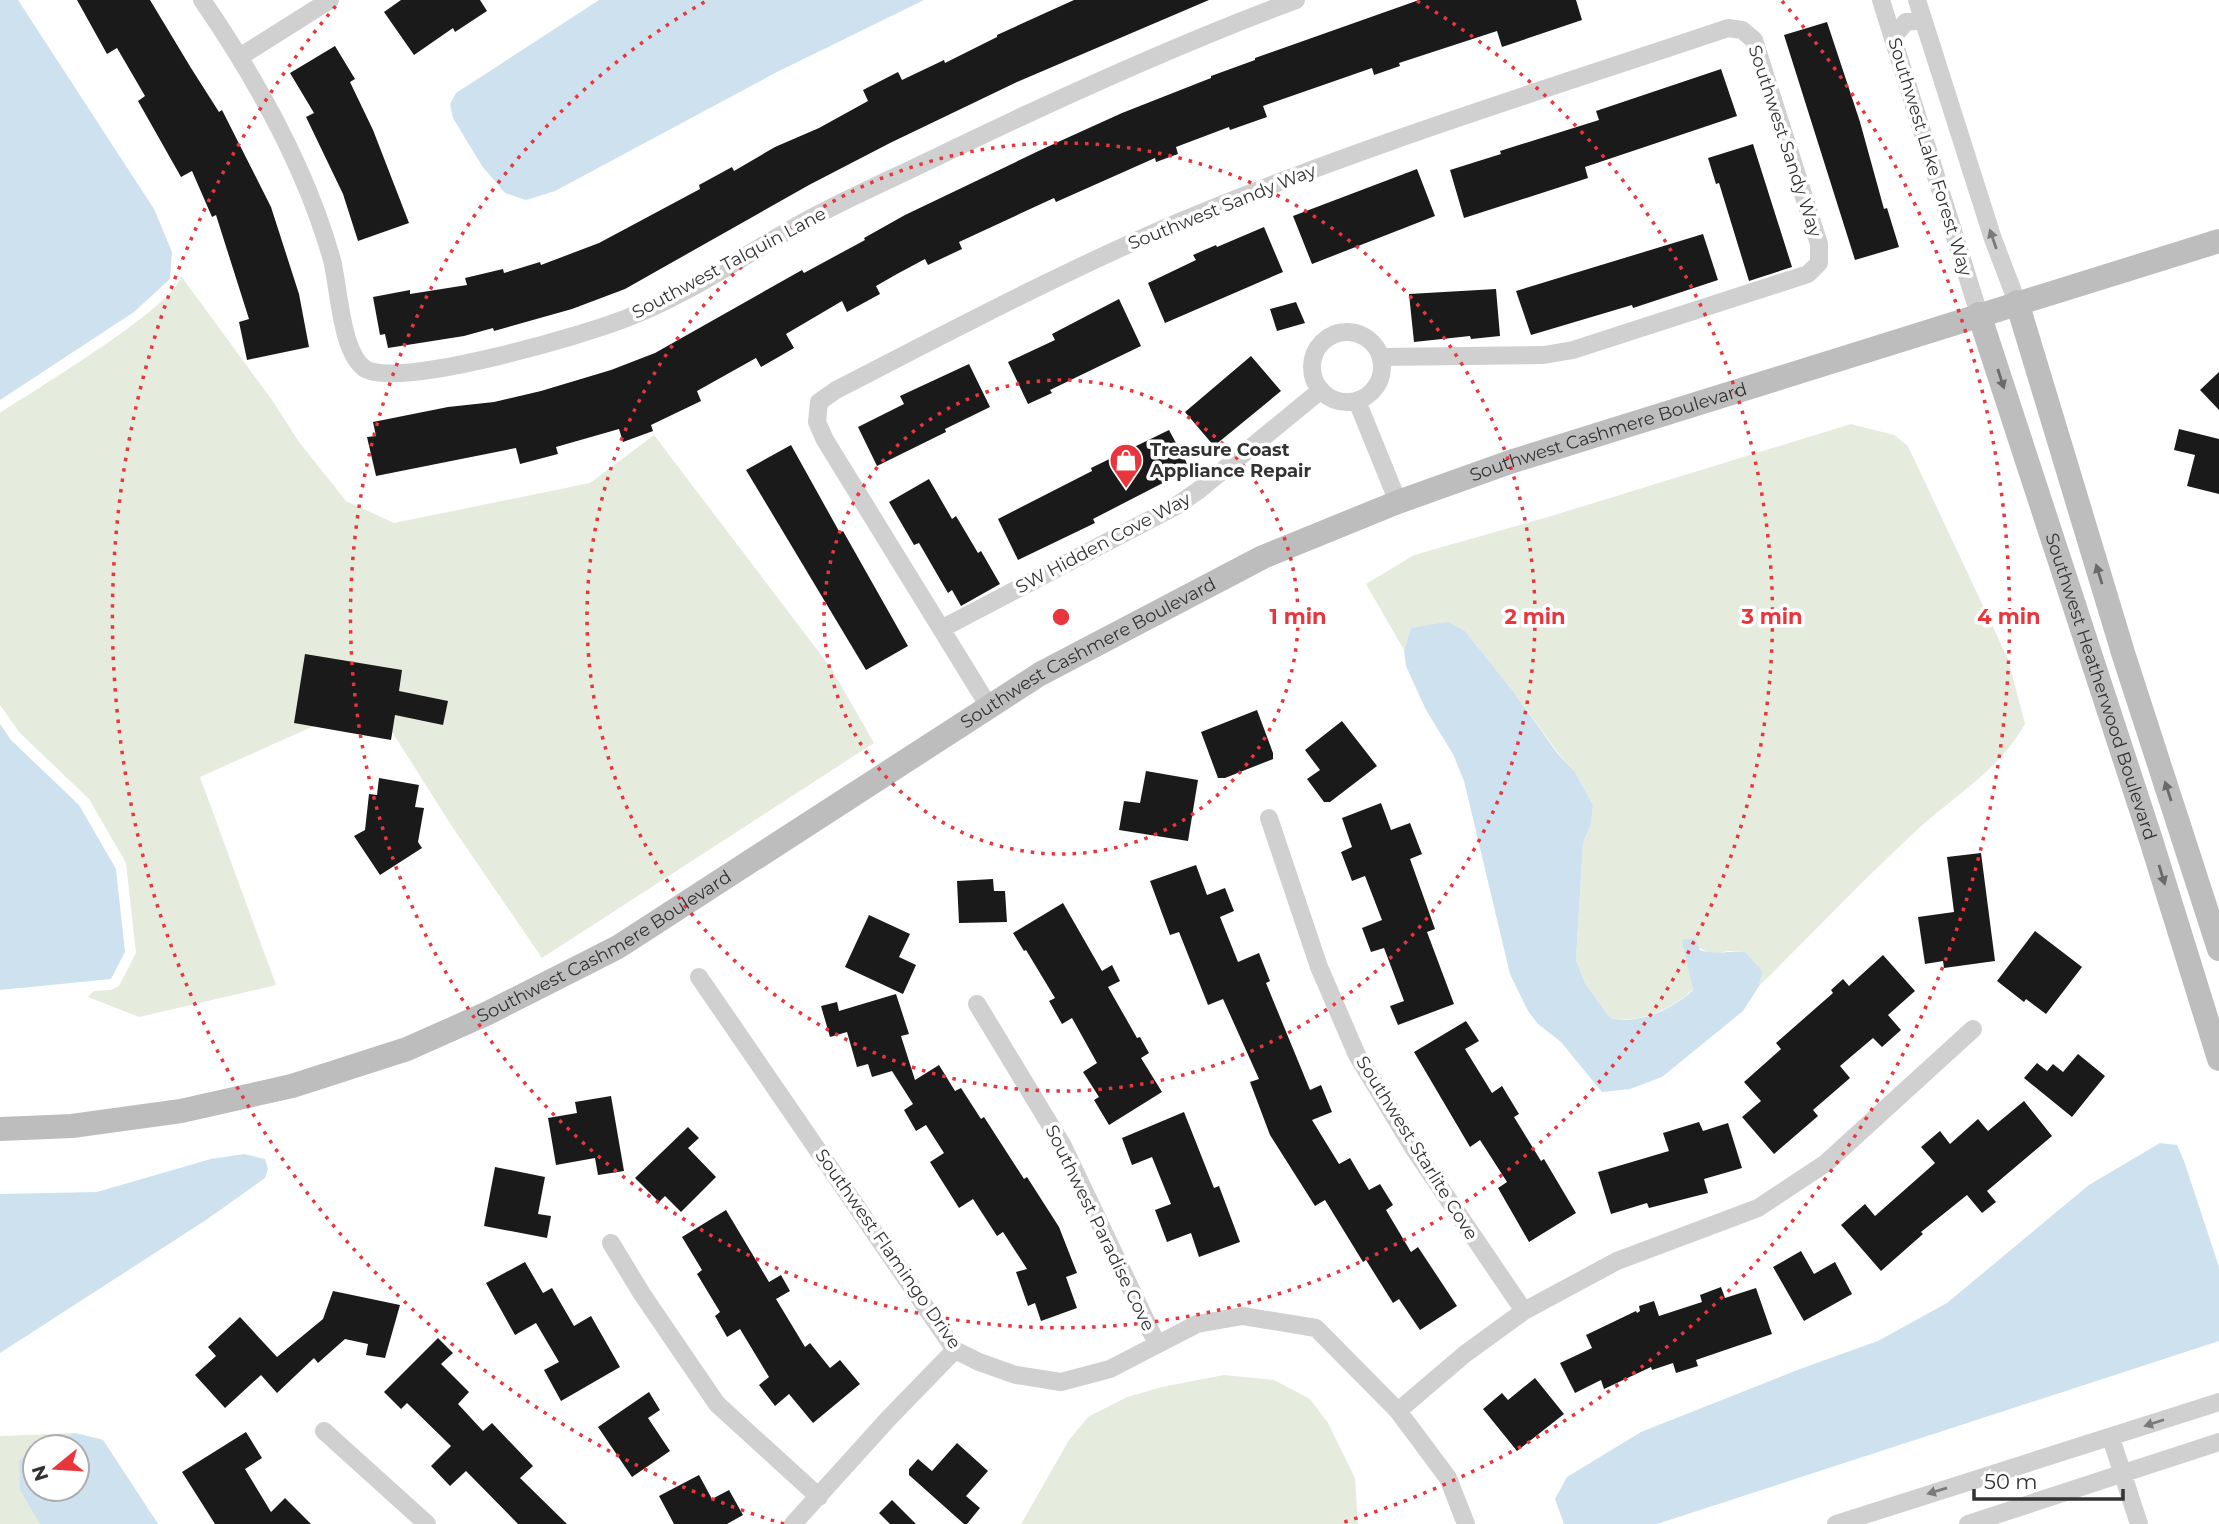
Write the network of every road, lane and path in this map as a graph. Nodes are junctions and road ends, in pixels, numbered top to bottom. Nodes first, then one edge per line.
1 (202, 0) edge
2 (330, 0) edge
3 (1296, 0) edge
4 (1881, 0) edge
5 (1917, 0) edge
6 (1923, 20) junction
7 (1893, 37) junction
8 (241, 56) junction
9 (2219, 241) edge
10 (2017, 302) junction
11 (1979, 314) junction
12 (1381, 357) junction
13 (1321, 390) junction
14 (1357, 401) junction
15 (1398, 502) junction
16 (941, 629) junction
17 (988, 705) junction
18 (1269, 818) dead end
19 (2219, 949) edge
20 (699, 977) dead end
21 (976, 1004) dead end
22 (1973, 1029) dead end
23 (2219, 1059) edge
24 (0, 1129) edge
25 (611, 1243) dead end
26 (1524, 1311) junction
27 (1157, 1344) junction
28 (955, 1350) junction
29 (2219, 1402) edge
30 (1398, 1411) junction
31 (324, 1431) dead end
32 (2111, 1438) junction
33 (2219, 1442) edge
34 (2122, 1473) junction
35 (819, 1497) junction
36 (427, 1524) edge
37 (793, 1524) edge
38 (1466, 1524) edge
39 (1836, 1524) edge
40 (1968, 1524) edge
41 (2139, 1524) edge

1 - 8 street, Southwest Talquin Lane
2 - 8 street
3 - 8 street, Southwest Talquin Lane
4 - 7 street, Southwest Lake Forest Way
5 - 6 street, Southwest Lake Forest Way
6 - 7 street
10 -> 6 street, Southwest Lake Forest Way
7 - 11 street, Southwest Lake Forest Way
9 - 10 street, Southwest Cashmere Boulevard
10 - 11 street, Southwest Cashmere Boulevard
19 -> 10 street, Southwest Heatherwood Boulevard
11 - 15 street, Southwest Cashmere Boulevard
11 -> 23 street, Southwest Heatherwood Boulevard
12 - 13 street
12 - 14 street
12 - 16 street, Southwest Sandy Way
13 - 14 street
13 - 16 street, SW Hidden Cove Way
14 - 15 street
15 - 17 street, Southwest Cashmere Boulevard
16 - 17 street, Southwest Sandy Way
17 - 24 street, Southwest Cashmere Boulevard
18 - 26 street, Southwest Starlite Cove
20 - 28 street, Southwest Flamingo Drive
21 - 27 street, Southwest Paradise Cove
22 - 26 street
25 - 35 street
26 - 30 street
27 - 28 street, Southwest Flamingo Drive
27 - 30 street, Southwest Flamingo Drive
28 - 35 street
29 -> 32 street
30 - 38 street, Southwest Flamingo Drive
31 - 36 street
32 - 34 street
32 -> 39 street
33 - 34 street
34 - 40 street
34 - 41 street
35 - 37 street

